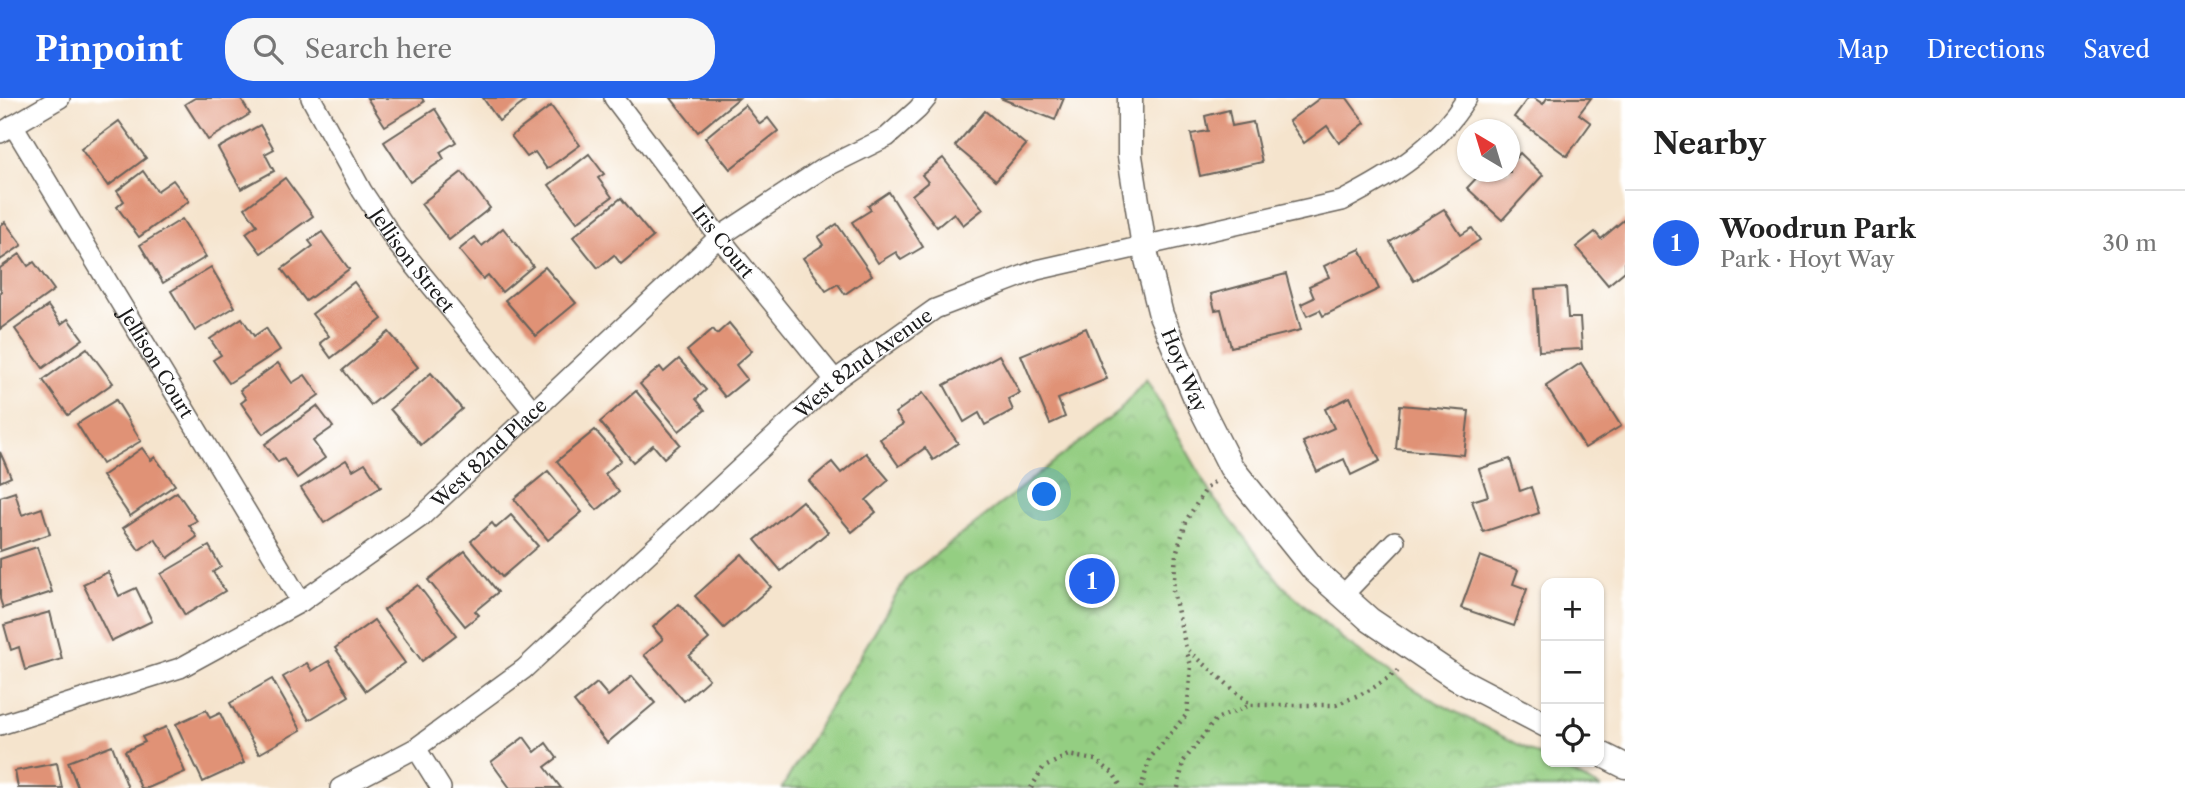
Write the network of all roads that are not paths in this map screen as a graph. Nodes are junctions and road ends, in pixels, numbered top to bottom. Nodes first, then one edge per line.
1 (60, 98) edge
2 (311, 98) edge
3 (614, 98) edge
4 (927, 98) edge
5 (1130, 98) edge
6 (1467, 98) edge
7 (6, 129) edge
8 (719, 237) junction
9 (1144, 247) junction
10 (835, 380) junction
11 (534, 412) junction
12 (1395, 541) dead end
13 (1343, 595) junction
14 (301, 602) junction
15 (1541, 722) edge
16 (0, 725) edge
17 (416, 748) junction
18 (1604, 755) edge
19 (1625, 766) edge
20 (340, 788) edge
21 (441, 788) edge

1 - 7 street
2 - 11 street, Jellison Street
3 - 8 street, Iris Court
4 - 8 street, West 82nd Place
5 - 9 street, Hoyt Way
6 - 9 street, West 82nd Avenue
7 - 14 street, Jellison Court
8 - 10 street, Iris Court
8 - 11 street, West 82nd Place
9 - 10 street, West 82nd Avenue
9 - 13 street, Hoyt Way
10 - 17 street, West 82nd Avenue
11 - 14 street, West 82nd Place
12 - 13 street
13 - 15 street, Hoyt Way
14 - 16 street, West 82nd Place
17 - 20 street, West 82nd Avenue
17 - 21 street
18 - 19 street

